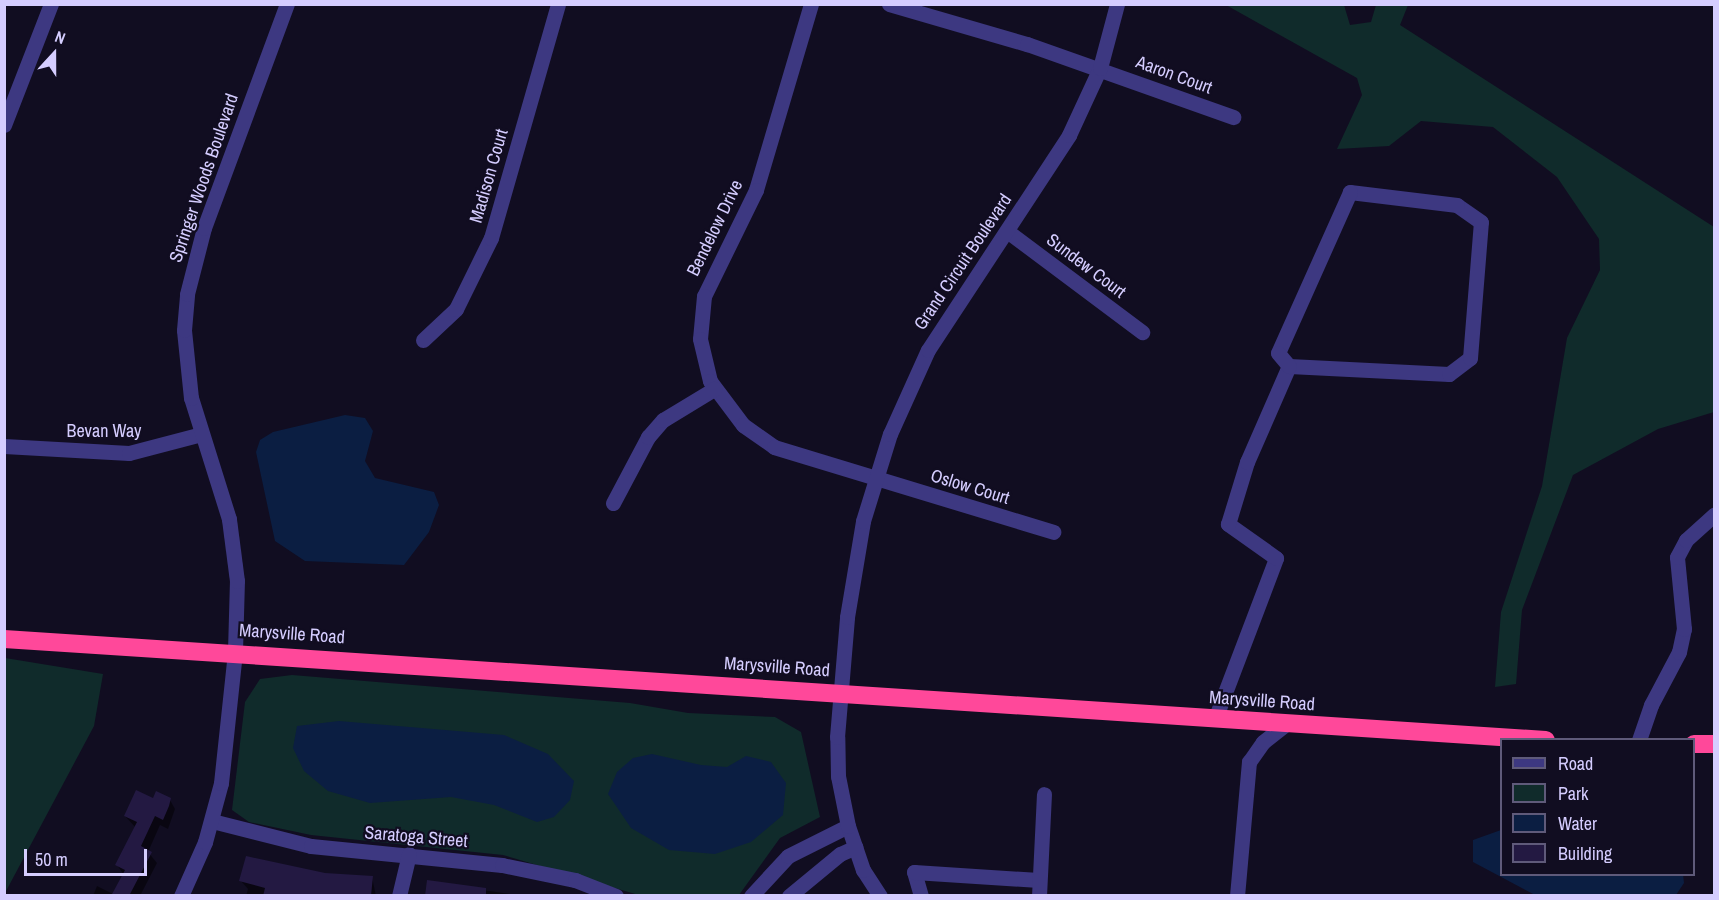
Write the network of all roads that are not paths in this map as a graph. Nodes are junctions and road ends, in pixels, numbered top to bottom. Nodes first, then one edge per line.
1 (51, 4) edge
2 (287, 4) edge
3 (558, 4) edge
4 (811, 4) edge
5 (889, 4) edge
6 (1117, 4) edge
7 (1100, 68) junction
8 (1233, 117) dead end
9 (4, 125) edge
10 (1007, 231) junction
11 (1142, 332) dead end
12 (423, 340) dead end
13 (1289, 366) junction
14 (714, 389) junction
15 (201, 434) junction
16 (4, 446) edge
17 (876, 480) junction
18 (614, 503) dead end
19 (1714, 515) edge
20 (1053, 532) dead end
21 (4, 639) edge
22 (235, 651) junction
23 (841, 693) junction
24 (1215, 719) junction
25 (1286, 724) junction
26 (1514, 738) edge
27 (1640, 738) edge
28 (1695, 744) edge
29 (1714, 744) edge
30 (1044, 794) dead end
31 (213, 821) junction
32 (848, 826) junction
33 (856, 847) junction
34 (409, 854) junction
35 (1039, 880) junction
36 (181, 896) edge
37 (399, 896) edge
38 (616, 896) edge
39 (751, 896) edge
40 (789, 896) edge
41 (880, 896) edge
42 (921, 896) edge
43 (1038, 896) edge
44 (1237, 896) edge

1 - 9 street
2 - 15 street, Springer Woods Boulevard
3 - 12 street, Madison Court
4 - 14 street, Bendelow Drive
5 - 7 street, Aaron Court
6 - 7 street, Grand Circuit Boulevard
7 - 8 street, Aaron Court
7 - 10 street, Grand Circuit Boulevard
10 - 11 street, Sundew Court
10 - 17 street, Grand Circuit Boulevard
13 - 13 street
13 - 24 street
14 - 17 street, Bendelow Drive
14 - 18 street
15 - 16 street, Bevan Way
15 - 22 street, Springer Woods Boulevard
17 - 20 street, Oslow Court
17 - 23 street, Grand Circuit Boulevard
19 - 27 street
21 - 22 highway, Marysville Road
22 - 23 highway, Marysville Road
22 - 31 street, Springer Woods Boulevard
23 - 24 highway, Marysville Road
23 - 32 street, Grand Circuit Boulevard
24 - 25 highway, Marysville Road
25 - 26 highway, Marysville Road
25 - 44 street
28 - 29 highway
30 - 35 street
31 - 34 street, Saratoga Street
31 - 36 street, Springer Woods Boulevard
32 - 33 street, Grand Circuit Boulevard
32 - 39 street
33 - 40 street
33 - 41 street, Grand Circuit Boulevard
34 - 37 street
34 - 38 street, Saratoga Street
35 - 42 street
35 - 43 street

